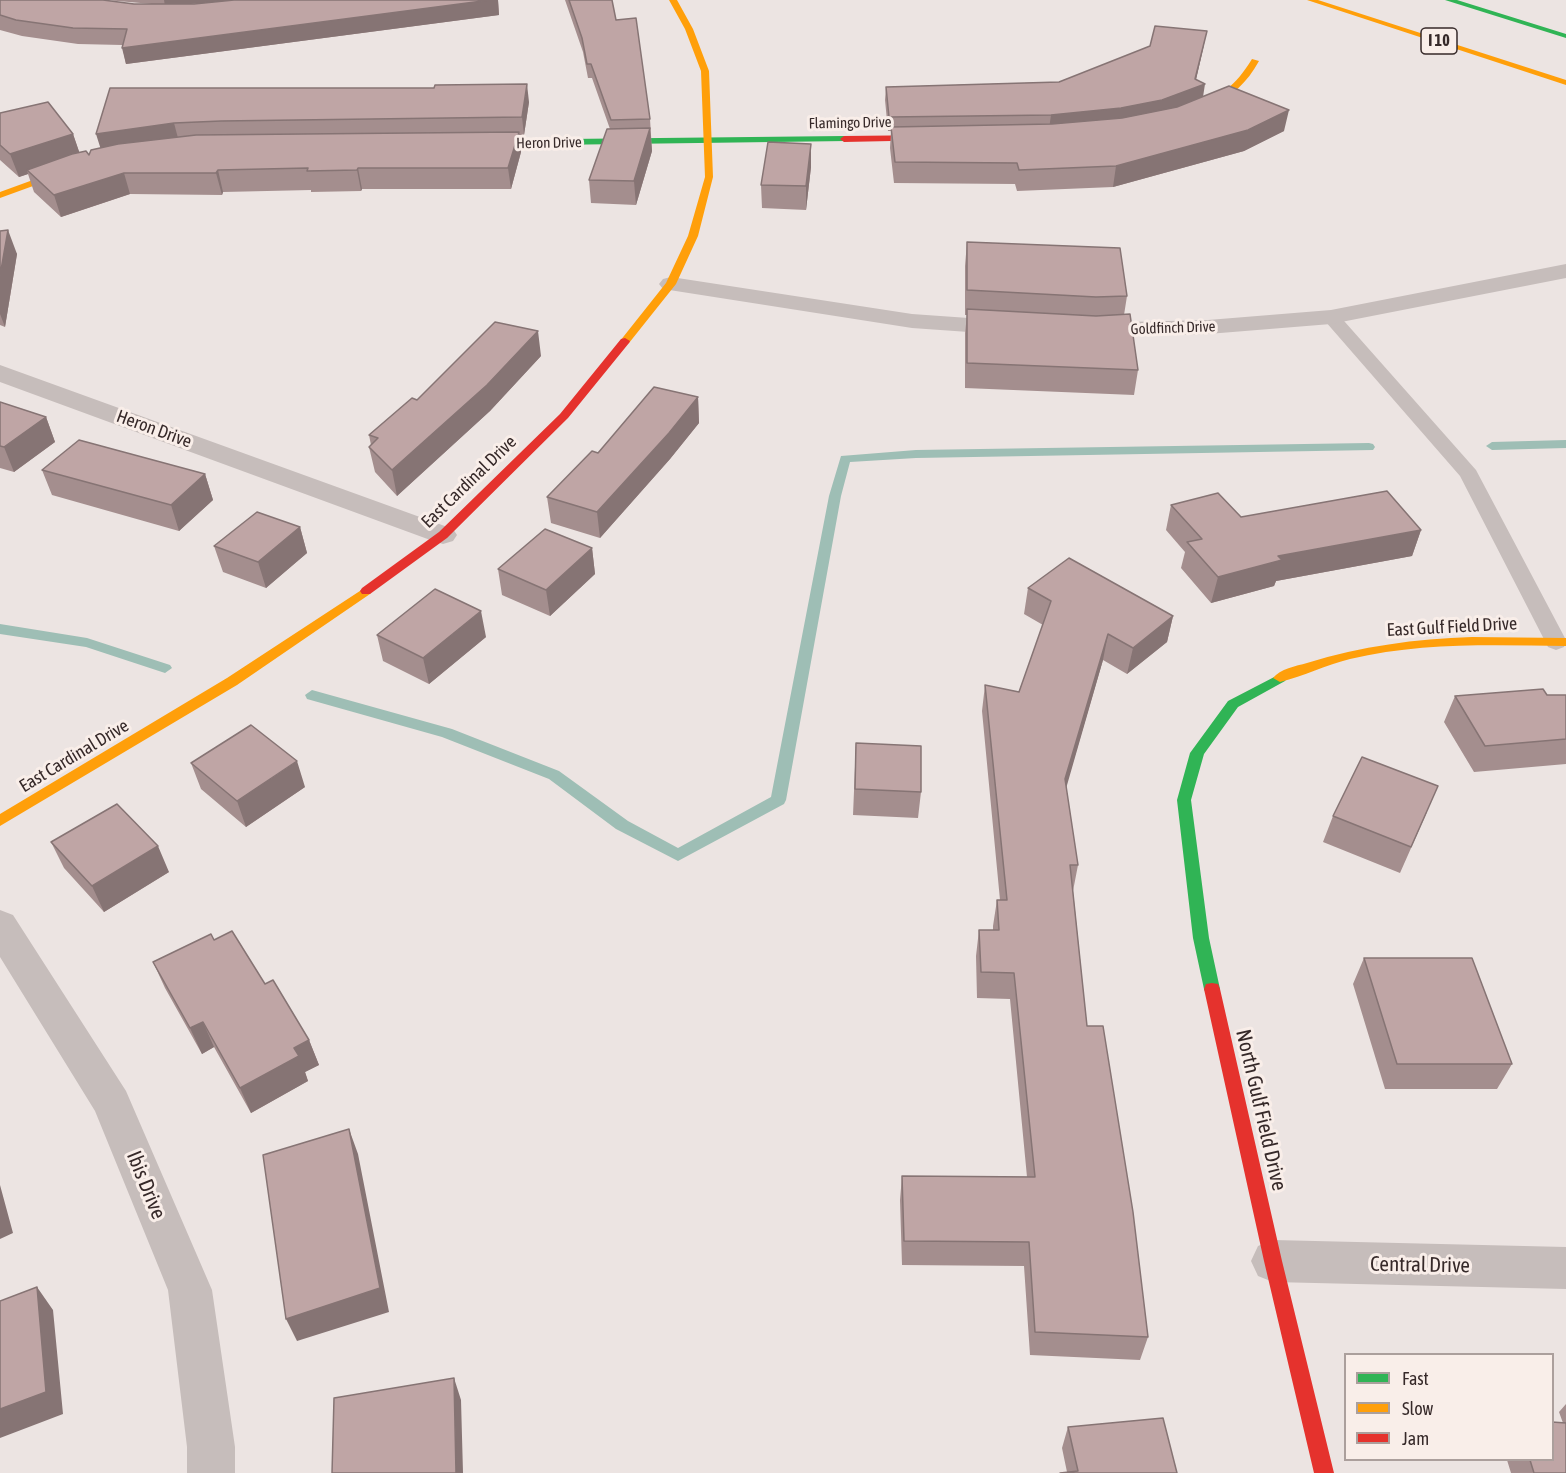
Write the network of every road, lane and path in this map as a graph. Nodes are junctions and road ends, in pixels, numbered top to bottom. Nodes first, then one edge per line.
1 (673, 0) edge
2 (1311, 0) edge
3 (1449, 0) edge
4 (1566, 36) edge
5 (1256, 61) dead end
6 (1566, 83) edge
7 (1184, 115) edge
8 (955, 138) edge
9 (709, 141) junction
10 (458, 144) edge
11 (90, 163) edge
12 (0, 195) edge
13 (1566, 272) edge
14 (671, 284) junction
15 (1331, 317) junction
16 (1032, 328) edge
17 (1068, 330) edge
18 (0, 373) edge
19 (443, 535) junction
20 (1561, 642) edge
21 (1197, 753) joint
22 (0, 821) edge
23 (0, 925) edge
24 (1273, 1261) junction
25 (1566, 1268) edge
26 (211, 1473) edge
27 (1324, 1473) edge

1 - 9 main road, East Cardinal Drive
2 - 6 main road, I 10
3 - 4 main road, I 10
5 - 7 main road
8 - 9 main road, Flamingo Drive
9 - 10 main road, Heron Drive
9 - 14 main road, East Cardinal Drive
11 - 12 main road
13 - 15 street, Goldfinch Drive
14 - 16 street
14 - 19 main road, East Cardinal Drive
15 - 17 street, Goldfinch Drive
15 - 20 lane
18 - 19 street, Heron Drive
19 - 22 main road, East Cardinal Drive
20 - 21 main road, East Gulf Field Drive
21 - 24 main road, North Gulf Field Drive
23 - 26 street, Ibis Drive
24 - 25 street, Central Drive
24 - 27 main road, North Gulf Field Drive

